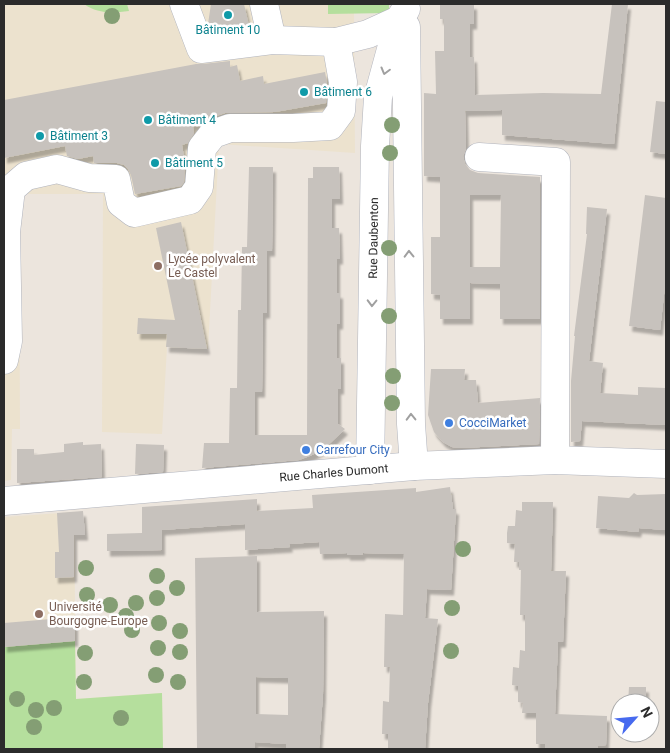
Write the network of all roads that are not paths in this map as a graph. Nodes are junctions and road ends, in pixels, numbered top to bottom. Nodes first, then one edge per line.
1 (184, 4) edge
2 (264, 4) edge
3 (404, 11) edge
4 (272, 40) junction
5 (336, 42) junction
6 (479, 156) dead end
7 (4, 360) edge
8 (555, 460) junction
9 (666, 464) edge
10 (414, 466) junction
11 (370, 470) junction
12 (4, 501) edge

1 - 4 street
2 - 4 street
3 - 5 street
10 -> 3 street
3 -> 11 street, Rue Daubenton
4 - 5 street
5 - 7 street
6 - 8 street
8 - 9 street, Rue Charles Dumont
8 - 10 street, Rue Charles Dumont
10 - 11 street, Rue Charles Dumont
11 - 12 street, Rue Charles Dumont

